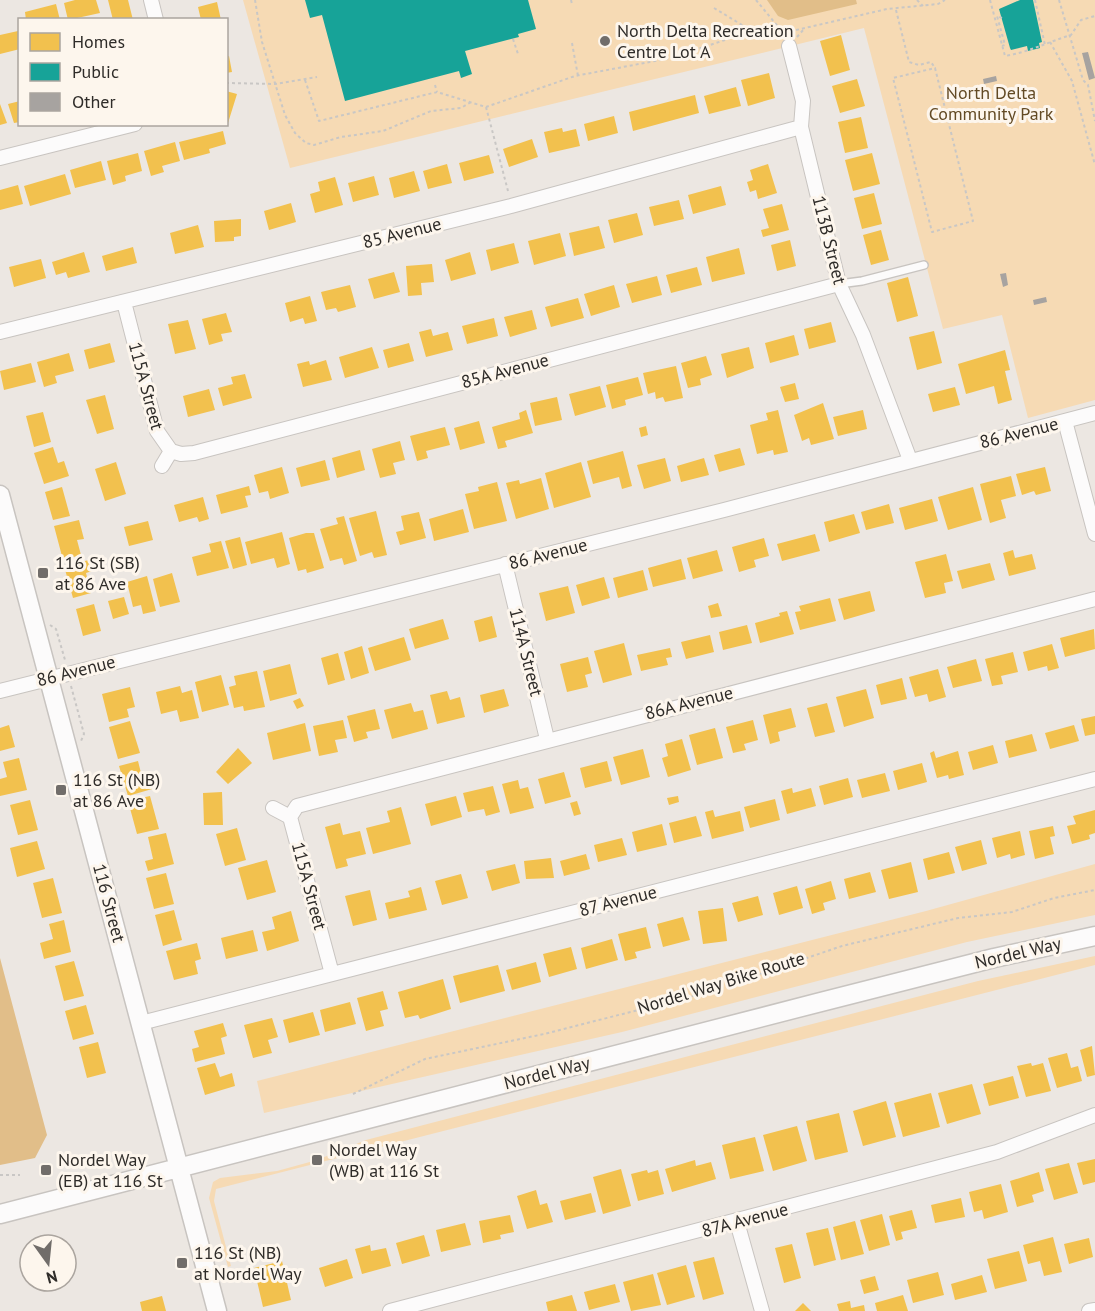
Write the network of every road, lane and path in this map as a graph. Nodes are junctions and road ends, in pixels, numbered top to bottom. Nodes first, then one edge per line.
1 (151, 0) edge
2 (255, 0) edge
3 (571, 0) edge
4 (756, 0) edge
5 (917, 0) edge
6 (945, 0) edge
7 (990, 0) edge
8 (1035, 0) edge
9 (1059, 0) edge
10 (572, 4) dead end
11 (923, 6) junction
12 (714, 8) dead end
13 (895, 9) junction
14 (1095, 16) edge
15 (156, 18) edge
16 (1002, 18) dead end
17 (804, 28) junction
18 (780, 29) junction
19 (752, 31) junction
20 (1071, 35) junction
21 (513, 39) dead end
22 (1050, 41) junction
23 (790, 42) junction
24 (572, 43) dead end
25 (1045, 45) junction
26 (1002, 46) junction
27 (518, 54) dead end
28 (935, 68) junction
29 (578, 76) junction
30 (317, 77) dead end
31 (305, 80) junction
32 (228, 83) edge
33 (275, 84) junction
34 (435, 85) dead end
35 (437, 92) junction
36 (471, 102) junction
37 (486, 107) junction
38 (1095, 121) edge
39 (127, 126) edge
40 (801, 127) junction
41 (0, 158) edge
42 (1095, 165) edge
43 (509, 195) dead end
44 (924, 265) dead end
45 (839, 284) junction
46 (124, 302) junction
47 (0, 332) edge
48 (1095, 413) edge
49 (1065, 421) junction
50 (171, 452) junction
51 (910, 460) junction
52 (162, 465) dead end
53 (0, 495) edge
54 (1095, 534) edge
55 (505, 564) junction
56 (1095, 599) edge
57 (49, 678) junction
58 (0, 691) edge
59 (547, 739) junction
60 (1095, 779) edge
61 (273, 808) dead end
62 (290, 817) junction
63 (1095, 890) edge
64 (1095, 936) edge
65 (332, 974) junction
66 (141, 1023) junction
67 (353, 1094) dead end
68 (1095, 1115) edge
69 (179, 1167) junction
70 (0, 1175) edge
71 (20, 1175) dead end
72 (0, 1214) edge
73 (737, 1222) junction
74 (1095, 1310) edge
75 (217, 1311) edge
76 (390, 1311) edge
77 (762, 1311) edge
78 (1089, 1311) edge

1 - 15 street
2 - 33 path
3 - 10 path
4 - 18 path
5 - 11 path
6 - 11 path
7 - 26 path
8 - 25 path
9 - 20 path
11 - 13 path
12 - 19 path
13 - 17 path
13 - 28 path
14 - 20 path
16 - 26 path
17 - 18 path
17 - 23 path
18 - 19 path
18 - 23 path
19 - 29 path
20 - 22 path
20 - 38 path
21 - 27 path
22 - 25 path
22 - 42 path
23 - 40 street, 113B Street
24 - 29 path
25 - 26 path
28 - 28 path
29 - 37 path
30 - 31 path
31 - 33 path
31 - 35 path
32 - 33 path
33 - 36 path
34 - 35 path
35 - 36 path
36 - 37 path
37 - 43 path
39 - 41 street
40 - 45 street, 113B Street
40 - 46 street, 85 Avenue
44 - 45 lane
45 - 50 street, 85A Avenue
45 - 51 street, 113B Street
46 - 47 street, 85 Avenue
46 - 50 street, 115A Street
48 - 49 street, 86 Avenue
49 - 51 street, 86 Avenue
49 - 54 street
50 - 52 street, 115A Street
51 - 55 street, 86 Avenue
53 - 57 main road, 116 Street
55 - 57 street, 86 Avenue
55 - 59 street, 114A Street
56 - 59 street, 86A Avenue
57 - 58 street, 86 Avenue
57 - 66 main road, 116 Street
59 - 62 street, 86A Avenue
60 - 65 street, 87 Avenue
61 - 62 street, 115A Street
62 - 65 street, 115A Street
63 - 67 path, Nordel Way Bike Route
64 - 69 main road, Nordel Way
65 - 66 street, 87 Avenue
66 - 69 main road, 116 Street
68 - 73 street, 87A Avenue
69 - 72 main road, Nordel Way
69 - 75 main road, 116 Street
70 - 71 path
73 - 76 street, 87A Avenue
73 - 77 street
74 - 78 street

